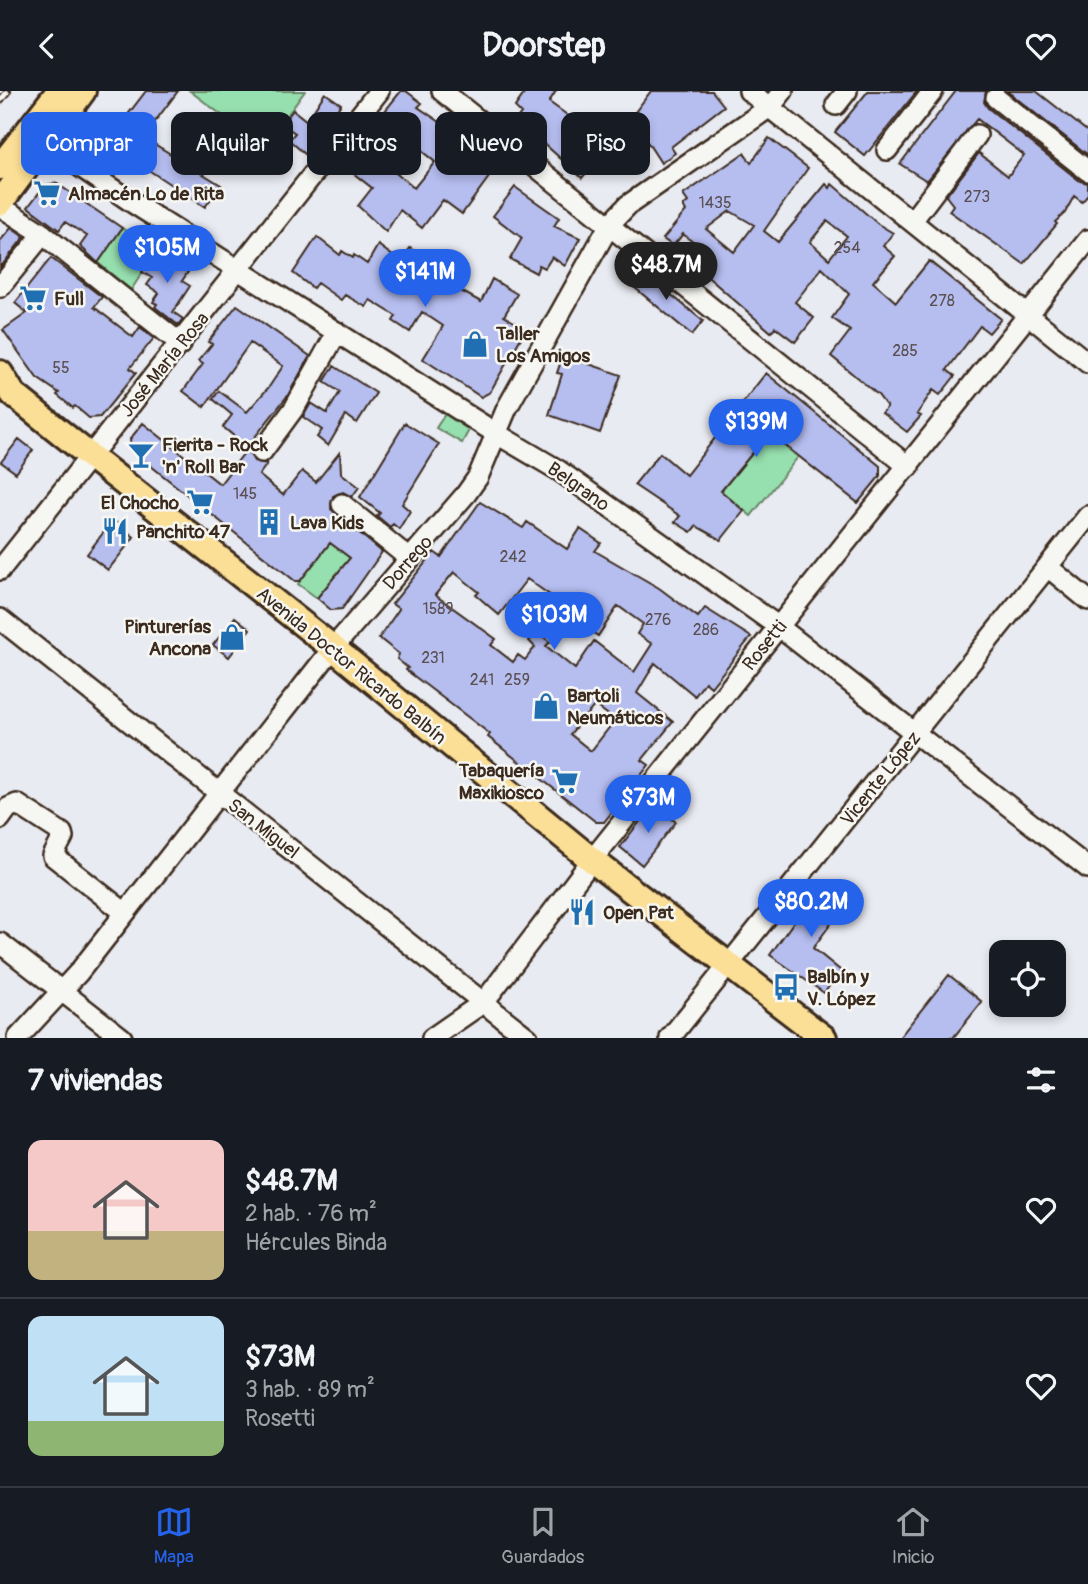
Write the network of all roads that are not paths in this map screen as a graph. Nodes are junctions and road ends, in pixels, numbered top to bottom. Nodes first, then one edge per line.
1 (59, 91) edge
2 (83, 91) edge
3 (379, 91) edge
4 (442, 91) edge
5 (749, 91) edge
6 (783, 91) edge
7 (933, 91) edge
8 (996, 98) dead end
9 (770, 107) junction
10 (67, 112) edge
11 (977, 135) dead end
12 (887, 150) dead end
13 (0, 167) edge
14 (1088, 171) edge
15 (21, 175) edge
16 (92, 175) edge
17 (0, 205) edge
18 (912, 221) junction
19 (610, 224) junction
20 (43, 235) junction
21 (1088, 240) edge
22 (240, 269) junction
23 (0, 287) edge
24 (1030, 316) junction
25 (337, 332) junction
26 (181, 344) junction
27 (1088, 363) edge
28 (0, 373) edge
29 (7, 392) edge
30 (497, 434) junction
31 (262, 452) dead end
32 (91, 457) junction
33 (909, 467) junction
34 (342, 504) dead end
35 (1088, 516) edge
36 (410, 559) junction
37 (1049, 568) junction
38 (0, 570) edge
39 (1088, 600) edge
40 (0, 619) edge
41 (779, 627) junction
42 (333, 648) junction
43 (916, 733) junction
44 (220, 792) junction
45 (0, 819) edge
46 (592, 860) junction
47 (1088, 868) edge
48 (124, 912) junction
49 (0, 943) edge
50 (729, 963) junction
51 (61, 989) junction
52 (484, 1002) junction
53 (18, 1038) edge
54 (122, 1038) edge
55 (432, 1038) edge
56 (528, 1038) edge
57 (670, 1038) edge
58 (824, 1038) edge

1 - 13 main road
2 - 10 main road
3 - 22 street, José María Rosa
4 - 19 street
5 - 9 street
6 - 9 street, Dorrego
7 - 12 street
8 - 14 street
9 - 18 street
9 - 19 street, Dorrego
11 - 18 street
15 - 17 main road
16 - 22 street, Belgrano
17 - 20 street
18 - 24 street
19 - 30 street, Dorrego
19 - 33 street
20 - 23 street
20 - 26 street
21 - 24 street, Rosetti
22 - 25 street, Belgrano
22 - 26 street, José María Rosa
24 - 27 street
24 - 33 street, Rosetti
25 - 30 street, Belgrano
25 - 31 street
26 - 32 street, José María Rosa
28 - 29 main road, Avenida Doctor Ricardo Balbín
29 - 32 main road, Avenida Doctor Ricardo Balbín
30 - 36 street, Dorrego
30 - 41 street, Belgrano
32 - 38 street, José María Rosa
32 - 42 main road, Avenida Doctor Ricardo Balbín
33 - 41 street, Rosetti
34 - 36 street
35 - 37 street, Vicente López
36 - 42 street, Dorrego
37 - 39 street
37 - 43 street, Vicente López
40 - 44 street, San Miguel
41 - 43 street, Belgrano
41 - 46 street, Rosetti
42 - 44 street, Dorrego
42 - 46 main road, Avenida Doctor Ricardo Balbín
43 - 47 street, Belgrano
43 - 50 street, Vicente López
44 - 48 street, Dorrego
44 - 52 street, San Miguel
45 - 48 street
46 - 50 main road, Avenida Doctor Ricardo Balbín
46 - 52 street, Rosetti
48 - 51 street, Dorrego
49 - 51 street
50 - 57 street, Vicente López
50 - 58 main road, Avenida Doctor Ricardo Balbín
51 - 53 street, Dorrego
51 - 54 street
52 - 55 street, Rosetti
52 - 56 street, San Miguel

